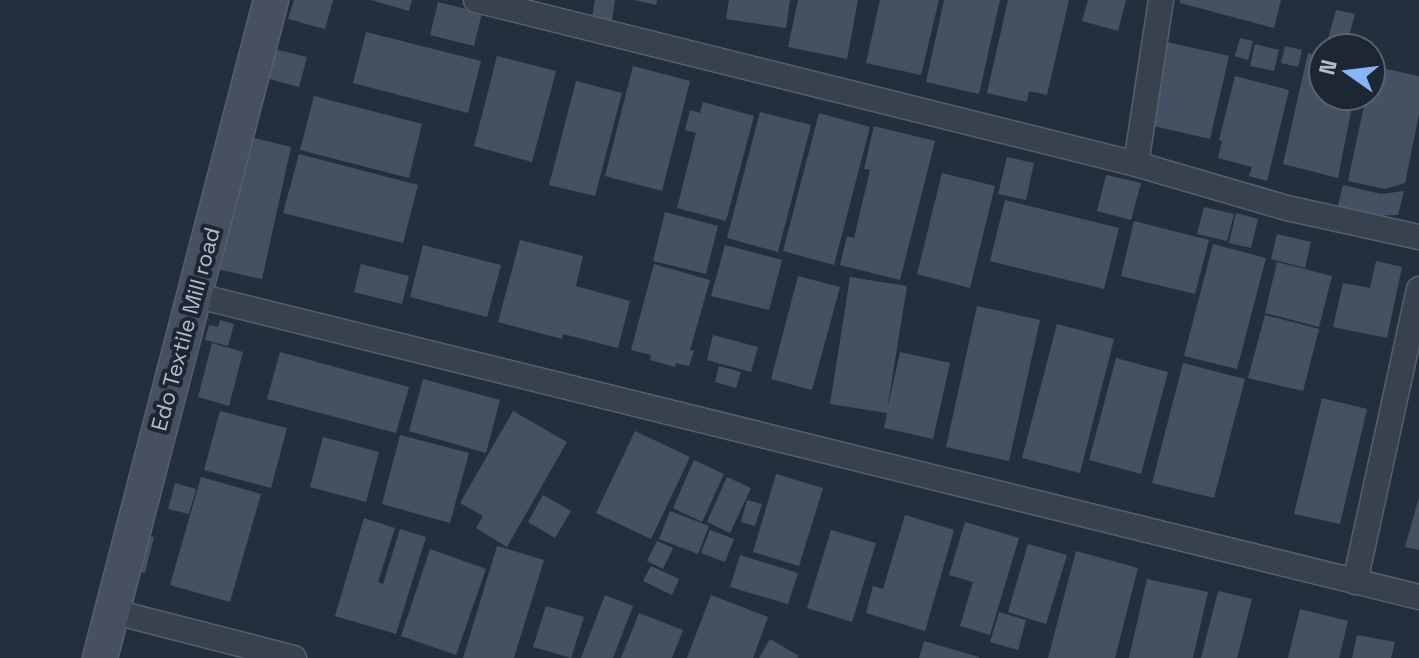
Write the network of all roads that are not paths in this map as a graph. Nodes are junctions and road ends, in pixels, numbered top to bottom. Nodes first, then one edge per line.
1 (271, 0) edge
2 (476, 0) edge
3 (1161, 0) edge
4 (1136, 164) junction
5 (1419, 237) edge
6 (1419, 289) edge
7 (194, 295) junction
8 (1355, 582) junction
9 (1419, 597) edge
10 (111, 611) junction
11 (100, 658) edge
12 (294, 658) edge

1 - 7 street, Edo Textile Mill road
2 - 4 street
3 - 4 street
4 - 5 street
6 - 8 street
7 - 8 street
7 - 10 street, Edo Textile Mill road
8 - 9 street
10 - 11 street, Edo Textile Mill road
10 - 12 street

